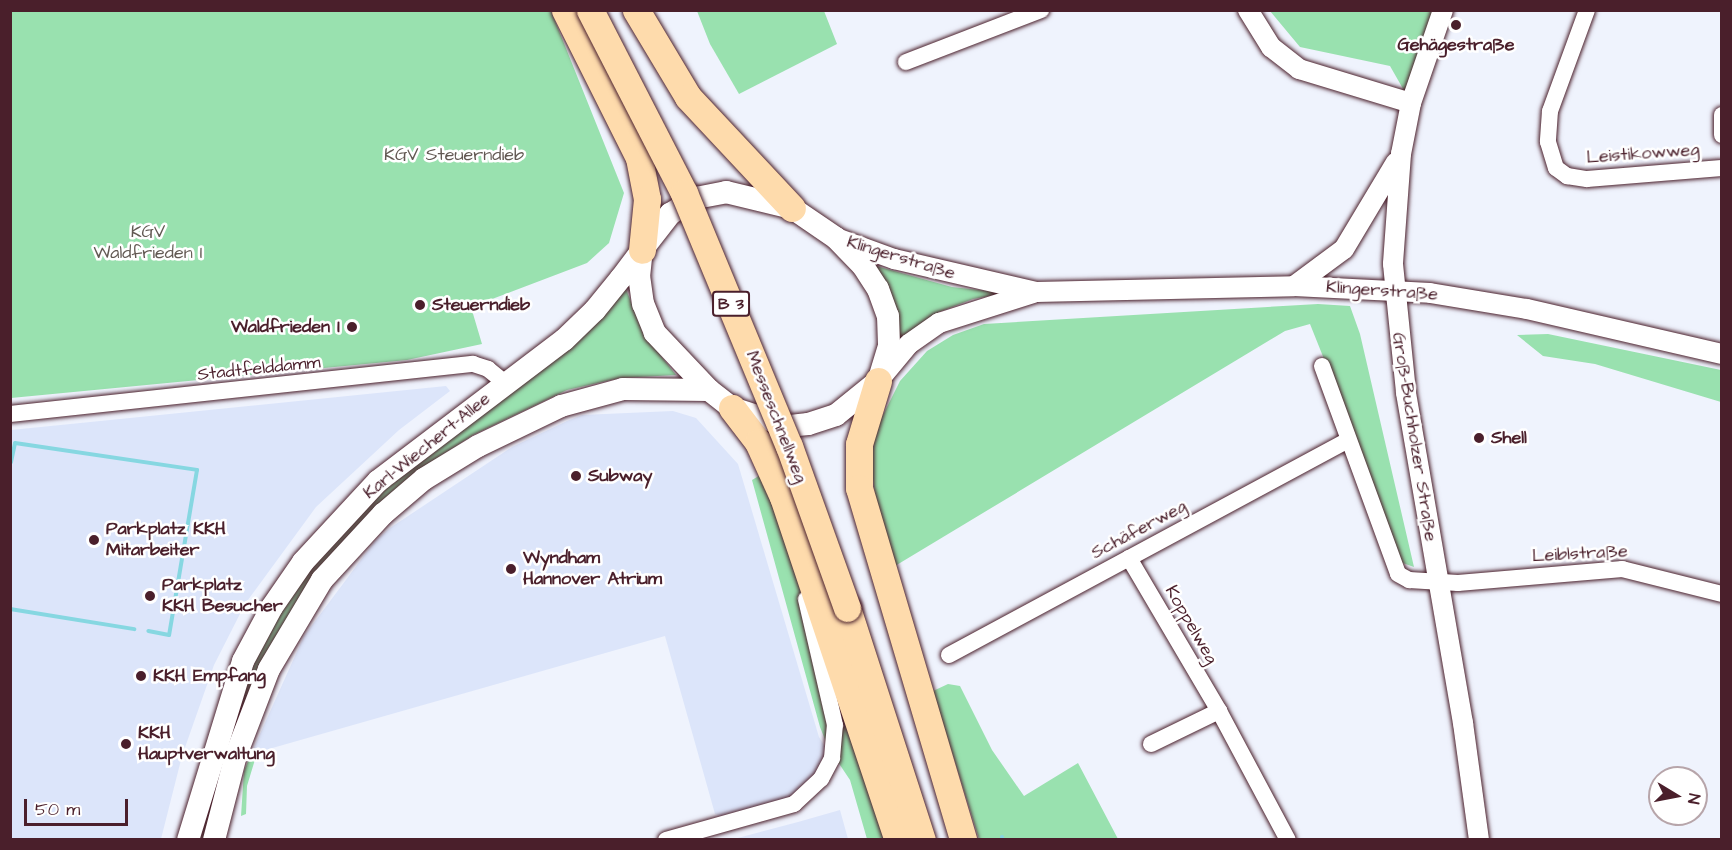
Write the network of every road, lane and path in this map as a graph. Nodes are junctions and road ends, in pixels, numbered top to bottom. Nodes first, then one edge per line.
1 (566, 10) edge
2 (590, 10) edge
3 (636, 10) edge
4 (1248, 10) edge
5 (1443, 10) edge
6 (1587, 10) edge
7 (1033, 12) edge
8 (906, 62) dead end
9 (1411, 103) junction
10 (1722, 115) edge
11 (1722, 135) edge
12 (1401, 154) junction
13 (1722, 168) edge
14 (792, 208) junction
15 (836, 238) junction
16 (642, 250) junction
17 (1294, 286) junction
18 (1395, 291) junction
19 (1036, 292) junction
20 (1722, 354) edge
21 (1322, 366) dead end
22 (878, 381) junction
23 (505, 383) junction
24 (709, 390) junction
25 (732, 408) junction
26 (10, 414) edge
27 (1348, 440) junction
28 (804, 554) junction
29 (1129, 558) junction
30 (1437, 583) junction
31 (1722, 594) edge
32 (950, 655) dead end
33 (1219, 711) junction
34 (1151, 744) dead end
35 (1288, 839) edge
36 (188, 840) edge
37 (214, 840) edge
38 (666, 840) edge
39 (898, 840) edge
40 (922, 840) edge
41 (963, 840) edge
42 (1479, 840) edge

1 - 16 highway
2 - 40 highway, Messeschnellweg / B 3, bridge
3 - 14 highway
4 - 9 street
5 - 9 street
6 - 13 street, Leistikowweg
7 - 8 street
9 - 12 street
10 - 11 street
12 - 17 street
12 - 18 street, Groß-Buchholzer Straße
14 - 15 main road
14 - 16 main road, Karl-Wiechert-Allee
15 - 19 street, Klingerstraße
15 - 22 main road
16 - 23 main road, Karl-Wiechert-Allee
16 - 24 main road
17 - 18 street, Klingerstraße
17 - 19 street, Klingerstraße
18 - 20 street, Klingerstraße
18 - 30 street, Groß-Buchholzer Straße
19 - 22 street, Klingerstraße
21 - 27 street
22 - 25 main road
22 - 41 highway
23 - 26 street, Stadtfelddamm
23 - 36 main road, Karl-Wiechert-Allee
24 - 25 main road
24 - 37 main road, Karl-Wiechert-Allee
25 - 28 highway
27 - 29 street, Schäferweg
27 - 30 street
28 - 38 street
28 - 39 highway
29 - 32 street, Schäferweg
29 - 33 street, Koppelweg
30 - 31 street, Leiblstraße
30 - 42 street, Groß-Buchholzer Straße
33 - 34 street
33 - 35 street, Koppelweg

